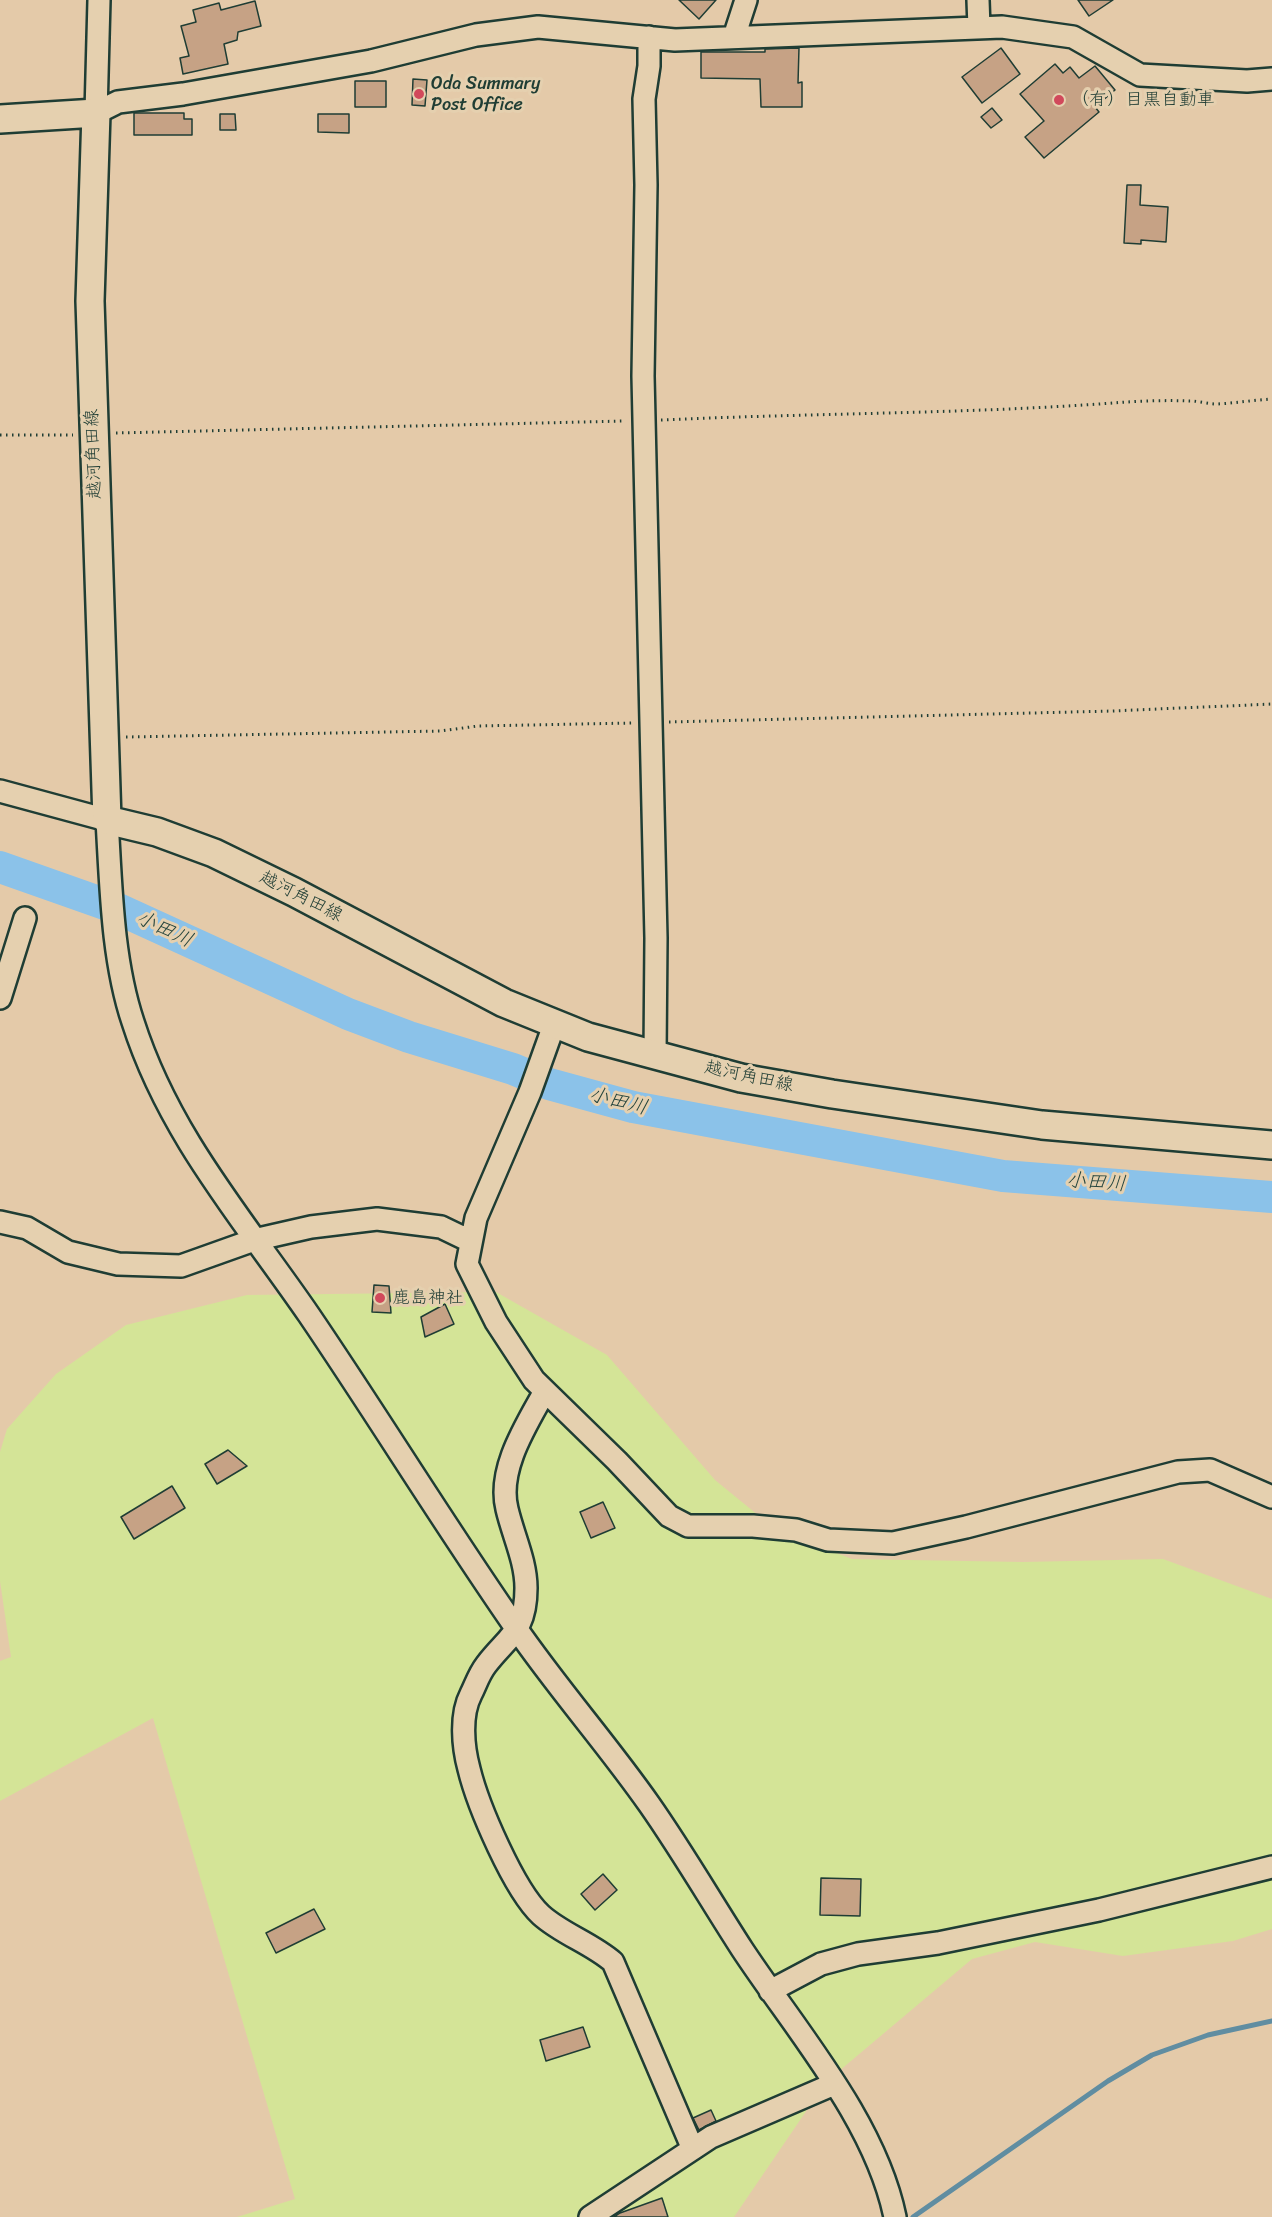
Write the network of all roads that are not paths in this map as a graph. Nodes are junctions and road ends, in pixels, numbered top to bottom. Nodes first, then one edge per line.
1 (99, 0) edge
2 (746, 0) edge
3 (978, 0) edge
4 (979, 28) junction
5 (649, 37) junction
6 (734, 38) junction
7 (1272, 79) edge
8 (96, 113) junction
9 (0, 119) edge
10 (0, 791) edge
11 (107, 820) junction
12 (25, 918) dead end
13 (0, 998) edge
14 (554, 1025) junction
15 (655, 1055) junction
16 (1272, 1144) edge
17 (0, 1222) edge
18 (254, 1240) junction
19 (470, 1241) junction
20 (545, 1391) junction
21 (1272, 1497) edge
22 (518, 1631) junction
23 (1272, 1867) edge
24 (770, 1991) junction
25 (834, 2084) junction
26 (692, 2147) junction
27 (590, 2217) edge
28 (895, 2217) edge

1 - 8 street
2 - 6 street
3 - 4 street
4 - 6 street
4 - 7 street
5 - 6 street
5 - 8 street
5 - 15 street
8 - 9 main road
8 - 11 main road, 越河角田線
10 - 11 street
11 - 14 main road, 越河角田線
11 - 18 street
12 - 13 street
14 - 15 main road, 越河角田線
14 - 19 street
15 - 16 main road, 越河角田線
17 - 18 street
18 - 19 street
18 - 22 street
19 - 20 street
20 - 21 street
20 - 22 street
22 - 24 street
22 - 26 street
23 - 24 street
24 - 25 street
25 - 26 street
25 - 28 street
26 - 27 street

